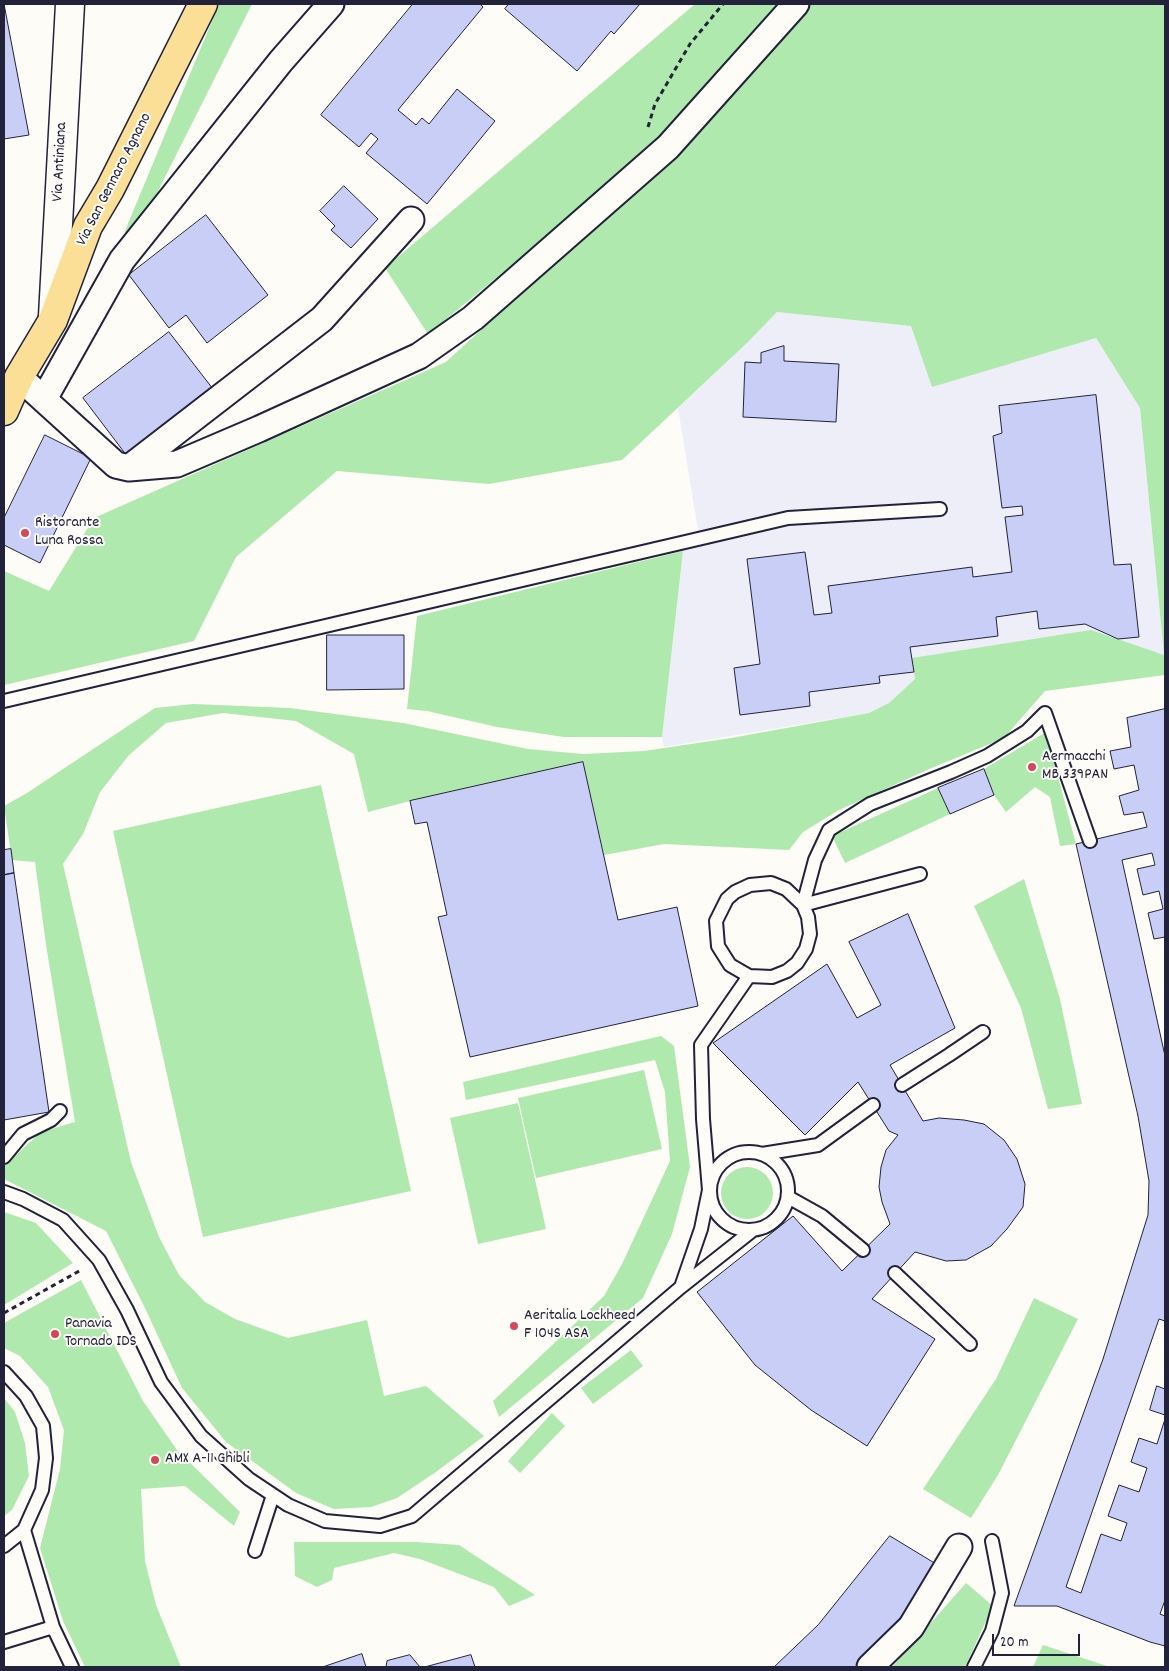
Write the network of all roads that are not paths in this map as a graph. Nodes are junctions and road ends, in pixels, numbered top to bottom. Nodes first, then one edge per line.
1 (70, 4) edge
2 (203, 4) edge
3 (331, 4) edge
4 (796, 4) edge
5 (411, 220) dead end
6 (53, 320) junction
7 (11, 374) edge
8 (44, 399) junction
9 (4, 411) edge
10 (129, 468) junction
11 (940, 509) dead end
12 (4, 701) edge
13 (1090, 841) dead end
14 (920, 874) dead end
15 (803, 905) junction
16 (750, 976) junction
17 (983, 1032) dead end
18 (902, 1085) dead end
19 (873, 1106) dead end
20 (60, 1111) dead end
21 (762, 1154) junction
22 (4, 1157) edge
23 (709, 1190) junction
24 (4, 1192) edge
25 (788, 1197) junction
26 (753, 1230) junction
27 (863, 1250) dead end
28 (895, 1273) dead end
29 (681, 1287) junction
30 (970, 1344) dead end
31 (4, 1372) edge
32 (273, 1495) junction
33 (24, 1530) junction
34 (992, 1540) dead end
35 (4, 1546) edge
36 (959, 1548) dead end
37 (255, 1551) dead end
38 (53, 1627) junction
39 (4, 1642) edge
40 (72, 1667) edge
41 (870, 1667) edge
42 (974, 1667) edge

1 - 6 street, Via Antiniana
2 - 6 main road, Via San Gennaro Agnano
3 - 8 street
4 - 10 street
5 - 10 street
6 - 7 main road, Via San Gennaro Agnano
7 - 8 street
7 - 9 main road, Via San Gennaro Agnano
8 - 10 street
11 - 12 lane
13 - 15 lane
14 - 15 lane
15 - 16 lane
15 - 16 lane
16 - 23 lane
17 - 18 lane
19 - 21 lane
20 - 22 lane
21 - 23 lane
21 - 25 lane
23 - 26 lane
23 - 29 lane
24 - 32 lane
25 - 26 lane
25 - 27 lane
26 - 29 lane
28 - 30 lane
29 - 32 lane
31 - 33 lane
32 - 37 lane
33 - 35 lane
33 - 38 lane
34 - 42 lane
36 - 41 street
38 - 39 lane
38 - 40 lane

